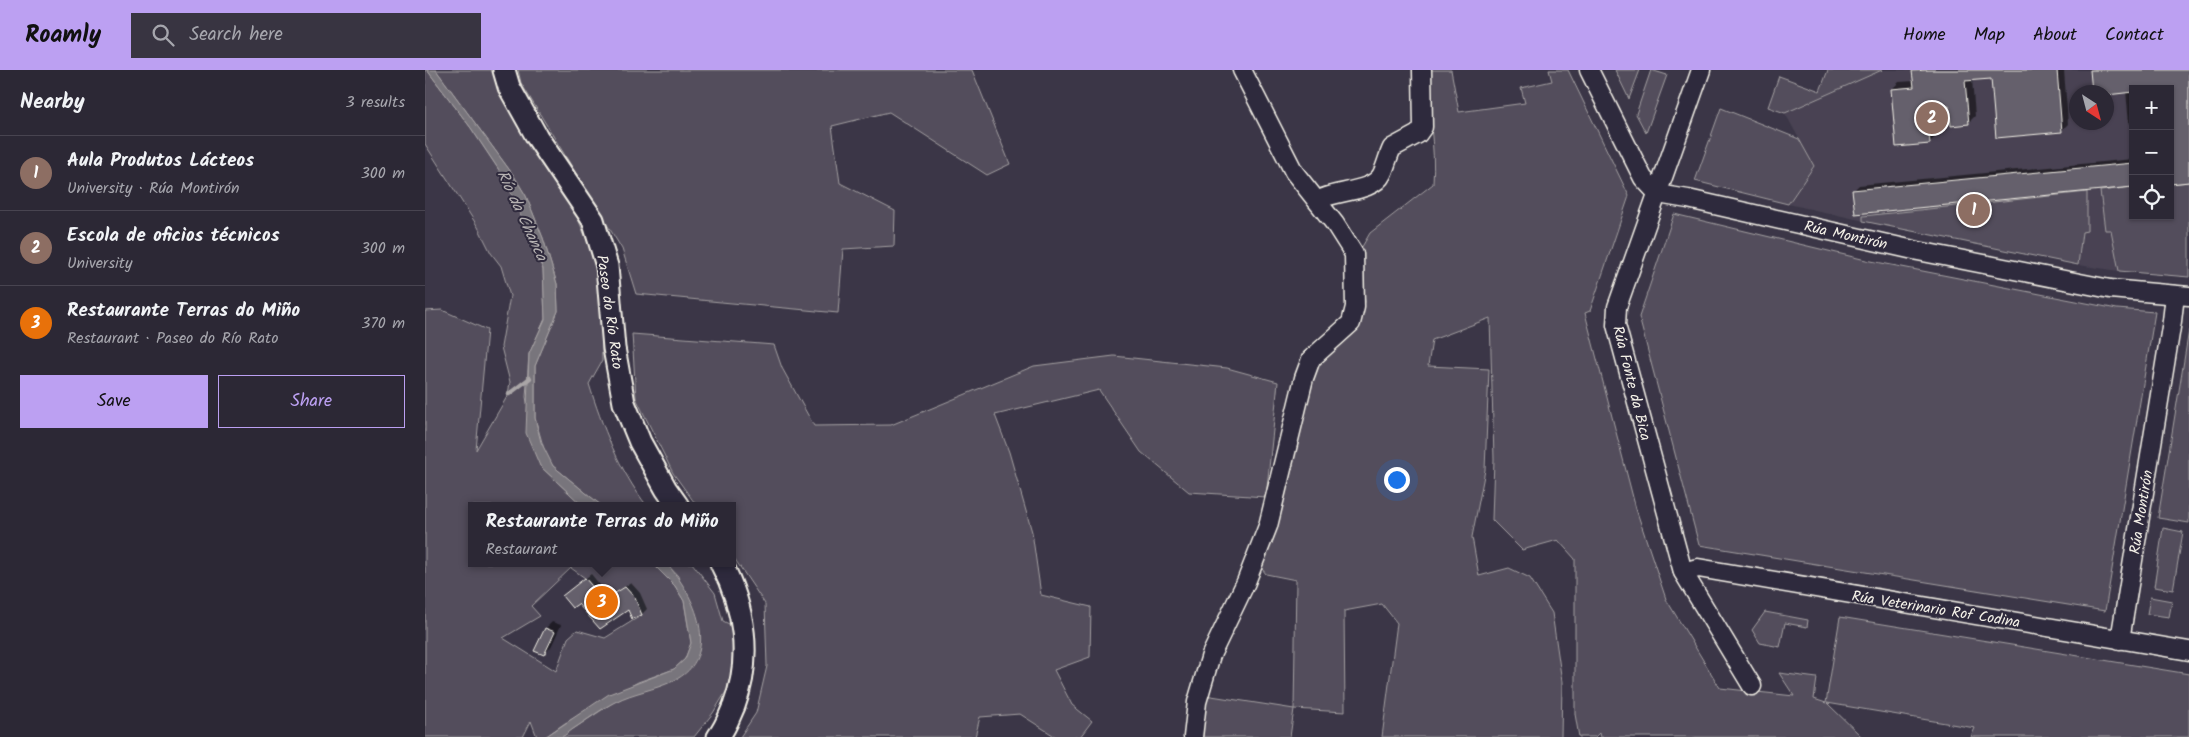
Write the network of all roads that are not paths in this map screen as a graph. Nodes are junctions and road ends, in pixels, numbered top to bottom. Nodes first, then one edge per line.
1 (504, 70) edge
2 (1242, 70) edge
3 (1422, 70) edge
4 (1589, 70) edge
5 (1701, 70) edge
6 (1658, 194) junction
7 (1317, 202) junction
8 (2182, 296) edge
9 (675, 502) edge
10 (723, 567) edge
11 (1683, 572) junction
12 (2120, 640) junction
13 (2189, 651) edge
14 (1752, 686) dead end
15 (718, 737) edge
16 (1193, 737) edge

1 - 9 street, Paseo do Río Rato
2 - 7 street
3 - 7 street
4 - 6 street
5 - 6 street, Rúa Fonte da Bica
6 - 8 street, Rúa Montirón
6 - 11 street, Rúa Fonte da Bica
7 - 16 street
8 - 12 street, Rúa Montirón
10 - 15 street
11 - 12 street, Rúa Veterinario Rof Codina
11 - 14 street, Rúa Fonte da Bica
12 - 13 street, Rúa Veterinario Rof Codina

